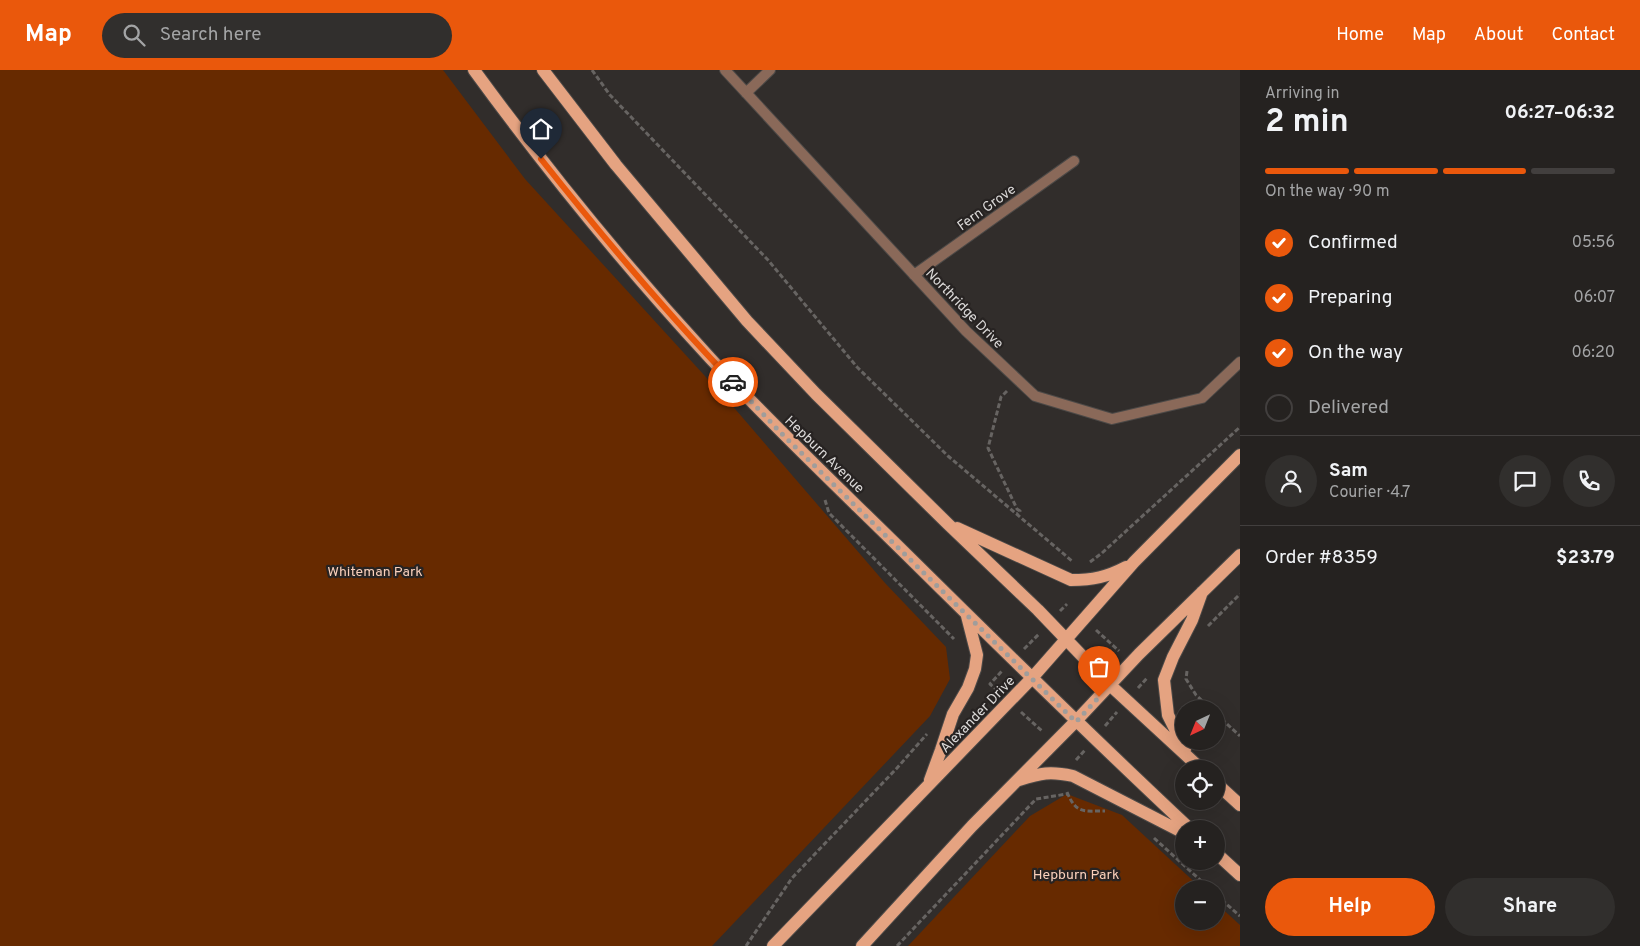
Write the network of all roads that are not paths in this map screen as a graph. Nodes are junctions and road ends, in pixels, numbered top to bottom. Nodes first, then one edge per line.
1 (474, 70) edge
2 (543, 70) edge
3 (725, 70) edge
4 (770, 70) edge
5 (746, 93) junction
6 (1074, 161) dead end
7 (914, 275) junction
8 (1240, 362) edge
9 (1240, 455) edge
10 (948, 524) junction
11 (1240, 554) edge
12 (1134, 562) junction
13 (1203, 590) junction
14 (967, 614) junction
15 (1066, 640) junction
16 (1032, 678) junction
17 (1110, 684) junction
18 (1076, 722) junction
19 (1190, 758) joint
20 (1016, 781) junction
21 (927, 787) junction
22 (1225, 791) edge
23 (1240, 805) edge
24 (1180, 820) edge
25 (1175, 828) edge
26 (1225, 862) edge
27 (1240, 875) edge
28 (773, 946) edge
29 (862, 946) edge

1 - 14 main road, Hepburn Avenue
2 - 10 main road
3 - 5 street, Northridge Drive
4 - 5 street
5 - 7 street, Northridge Drive
6 - 7 street, Fern Grove
7 - 8 street, Northridge Drive
9 - 12 main road, Alexander Drive
10 - 12 main road
10 - 15 main road
11 - 13 main road
12 - 15 main road, Alexander Drive
13 - 17 main road
13 - 19 main road
14 - 16 main road, Hepburn Avenue
14 - 21 main road
15 - 16 main road, Alexander Drive
15 - 17 main road
16 - 18 main road, Hepburn Avenue
16 - 21 main road, Alexander Drive
17 - 18 main road
17 - 19 main road
18 - 20 main road
18 - 24 main road, Hepburn Avenue
20 - 25 main road
20 - 29 main road
21 - 28 main road, Alexander Drive
22 - 23 main road
26 - 27 main road

